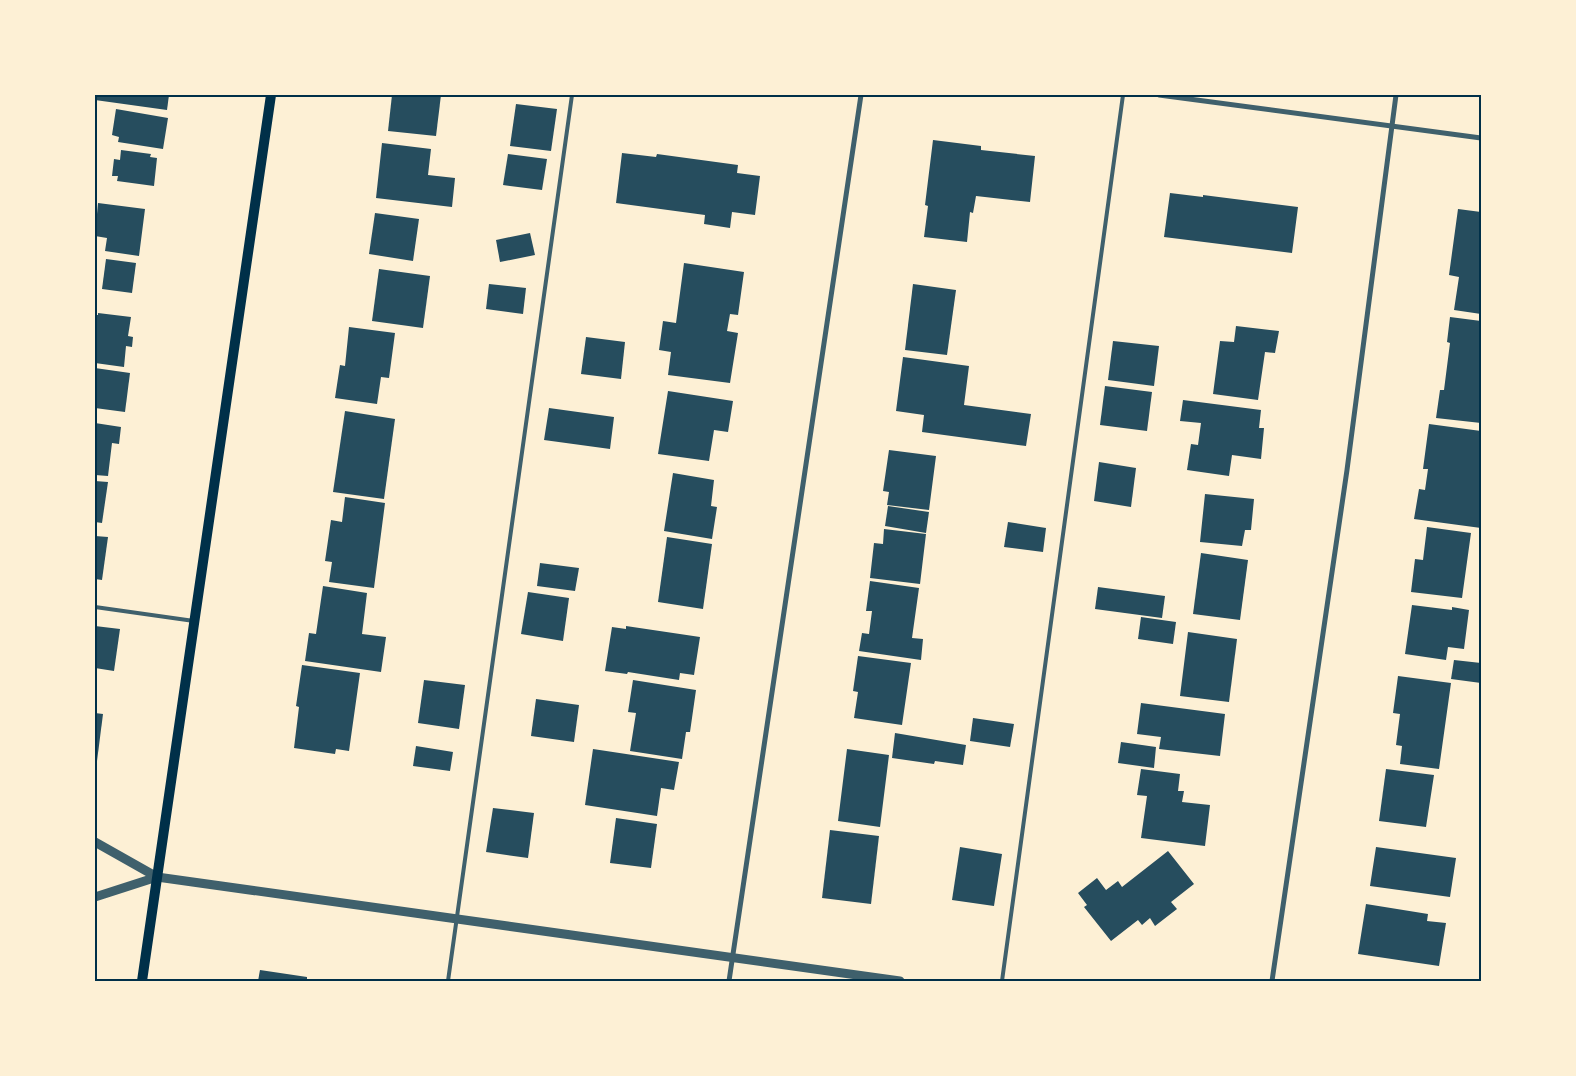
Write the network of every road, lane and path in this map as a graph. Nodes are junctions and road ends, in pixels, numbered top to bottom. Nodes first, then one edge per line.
1 (271, 95) edge
2 (572, 95) edge
3 (861, 95) edge
4 (1123, 95) edge
5 (1159, 95) edge
6 (1396, 95) edge
7 (1392, 125) junction
8 (1481, 138) edge
9 (95, 607) edge
10 (194, 621) junction
11 (95, 842) edge
12 (157, 876) junction
13 (95, 897) edge
14 (457, 919) junction
15 (732, 958) junction
16 (142, 981) edge
17 (448, 981) edge
18 (729, 981) edge
19 (900, 981) edge
20 (1002, 981) edge
21 (1272, 981) edge

1 - 10 main road
2 - 14 lane
3 - 15 street
4 - 20 lane
5 - 7 street
6 - 7 street
7 - 8 street
7 - 21 street
9 - 10 lane
10 - 12 main road
11 - 12 street
12 - 13 street
12 - 14 street
12 - 16 main road
14 - 15 street
14 - 17 lane
15 - 18 street
15 - 19 street

